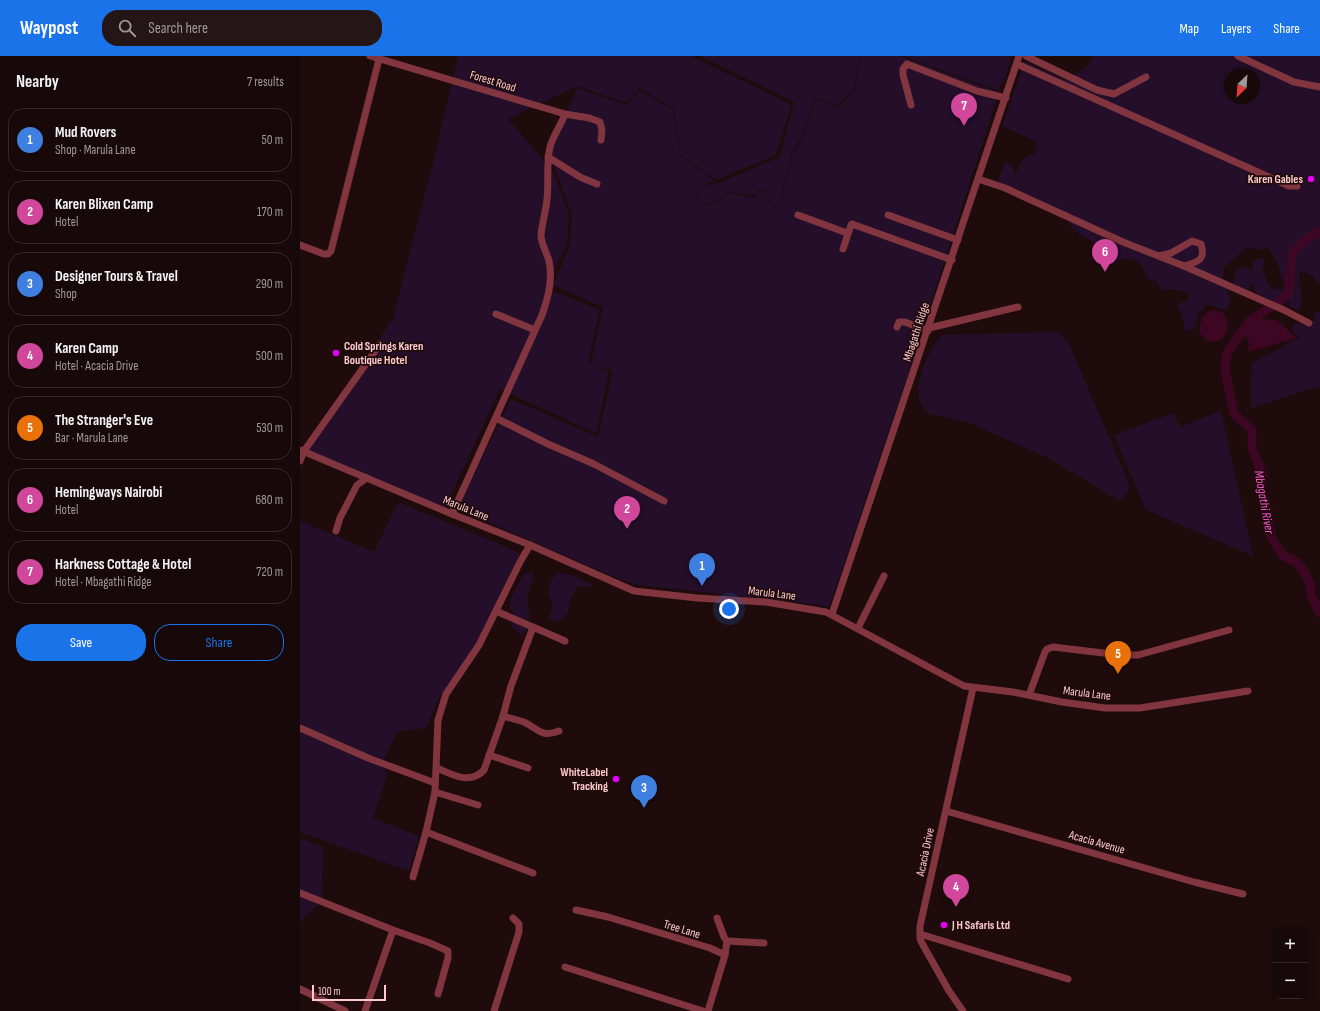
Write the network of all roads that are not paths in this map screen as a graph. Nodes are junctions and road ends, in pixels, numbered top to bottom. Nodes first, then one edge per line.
1 (370, 56) edge
2 (1019, 56) edge
3 (1026, 56) edge
4 (1238, 56) edge
5 (379, 59) junction
6 (1017, 64) junction
7 (1146, 77) dead end
8 (1320, 87) edge
9 (1006, 98) junction
10 (911, 105) dead end
11 (565, 114) junction
12 (601, 140) dead end
13 (548, 157) junction
14 (978, 179) junction
15 (597, 184) dead end
16 (1297, 186) dead end
17 (798, 215) dead end
18 (888, 215) dead end
19 (847, 233) junction
20 (958, 240) junction
21 (300, 245) edge
22 (843, 249) dead end
23 (1159, 256) junction
24 (952, 260) junction
25 (1184, 266) junction
26 (1018, 307) dead end
27 (496, 314) dead end
28 (1309, 323) dead end
29 (897, 327) dead end
30 (928, 329) junction
31 (535, 330) junction
32 (380, 344) dead end
33 (496, 418) junction
34 (302, 450) edge
35 (300, 462) edge
36 (367, 478) junction
37 (664, 502) dead end
38 (452, 514) junction
39 (336, 531) dead end
40 (530, 546) junction
41 (884, 576) dead end
42 (496, 611) junction
43 (832, 614) junction
44 (535, 628) junction
45 (858, 628) junction
46 (1229, 630) dead end
47 (565, 640) dead end
48 (973, 688) junction
49 (1248, 691) dead end
50 (1029, 695) junction
51 (502, 716) junction
52 (300, 728) edge
53 (559, 731) dead end
54 (489, 755) junction
55 (437, 768) junction
56 (528, 768) dead end
57 (435, 783) junction
58 (435, 792) junction
59 (478, 805) dead end
60 (946, 811) junction
61 (426, 832) junction
62 (533, 873) dead end
63 (413, 877) dead end
64 (300, 893) edge
65 (1244, 894) dead end
66 (576, 910) dead end
67 (513, 918) dead end
68 (717, 918) dead end
69 (392, 930) junction
70 (920, 934) junction
71 (727, 941) junction
72 (764, 943) dead end
73 (725, 955) junction
74 (565, 967) dead end
75 (1068, 979) dead end
76 (300, 990) edge
77 (438, 994) dead end
78 (346, 1011) edge
79 (365, 1011) edge
80 (494, 1011) edge
81 (703, 1011) edge
82 (708, 1011) edge
83 (963, 1011) edge

1 - 5 street, Forest Road
2 - 6 street, Mbagathi Ridge
3 - 7 street
4 - 8 street
5 - 11 street, Forest Road
5 - 21 street
6 - 9 street, Mbagathi Ridge
6 - 16 street
9 - 10 street
9 - 14 street, Mbagathi Ridge
11 - 12 street, Forest Road
11 - 13 street
13 - 15 street
13 - 31 street
14 - 20 street, Mbagathi Ridge
14 - 23 street
17 - 19 street
18 - 20 street
19 - 22 street
19 - 24 street
20 - 24 street, Mbagathi Ridge
23 - 25 street
23 - 25 street
24 - 30 street, Mbagathi Ridge
25 - 28 street
26 - 30 street
27 - 31 street
29 - 30 street
30 - 43 street, Mbagathi Ridge
31 - 33 street
32 - 34 street
33 - 37 street
33 - 38 street
34 - 35 street
34 - 36 street, Marula Lane
36 - 38 street, Marula Lane
36 - 39 street
38 - 40 street, Marula Lane
40 - 42 street
40 - 43 street, Marula Lane
41 - 45 street
42 - 44 street
42 - 55 street
43 - 45 street, Marula Lane
44 - 47 street
44 - 51 street
45 - 48 street, Marula Lane
46 - 50 street
48 - 50 street, Marula Lane
48 - 60 street, Acacia Drive
49 - 50 street, Marula Lane
51 - 53 street
51 - 54 street
52 - 57 street
54 - 55 street
54 - 56 street
55 - 57 street
57 - 58 street
58 - 59 street
58 - 61 street
60 - 65 street, Acacia Avenue
60 - 70 street, Acacia Drive
61 - 62 street
61 - 63 street
64 - 69 street
66 - 73 street, Tree Lane
67 - 80 street
68 - 71 street
69 - 77 street
69 - 79 street
70 - 75 street
70 - 83 street, Acacia Drive
71 - 72 street
71 - 73 street
73 - 82 street
74 - 81 street
76 - 78 street

